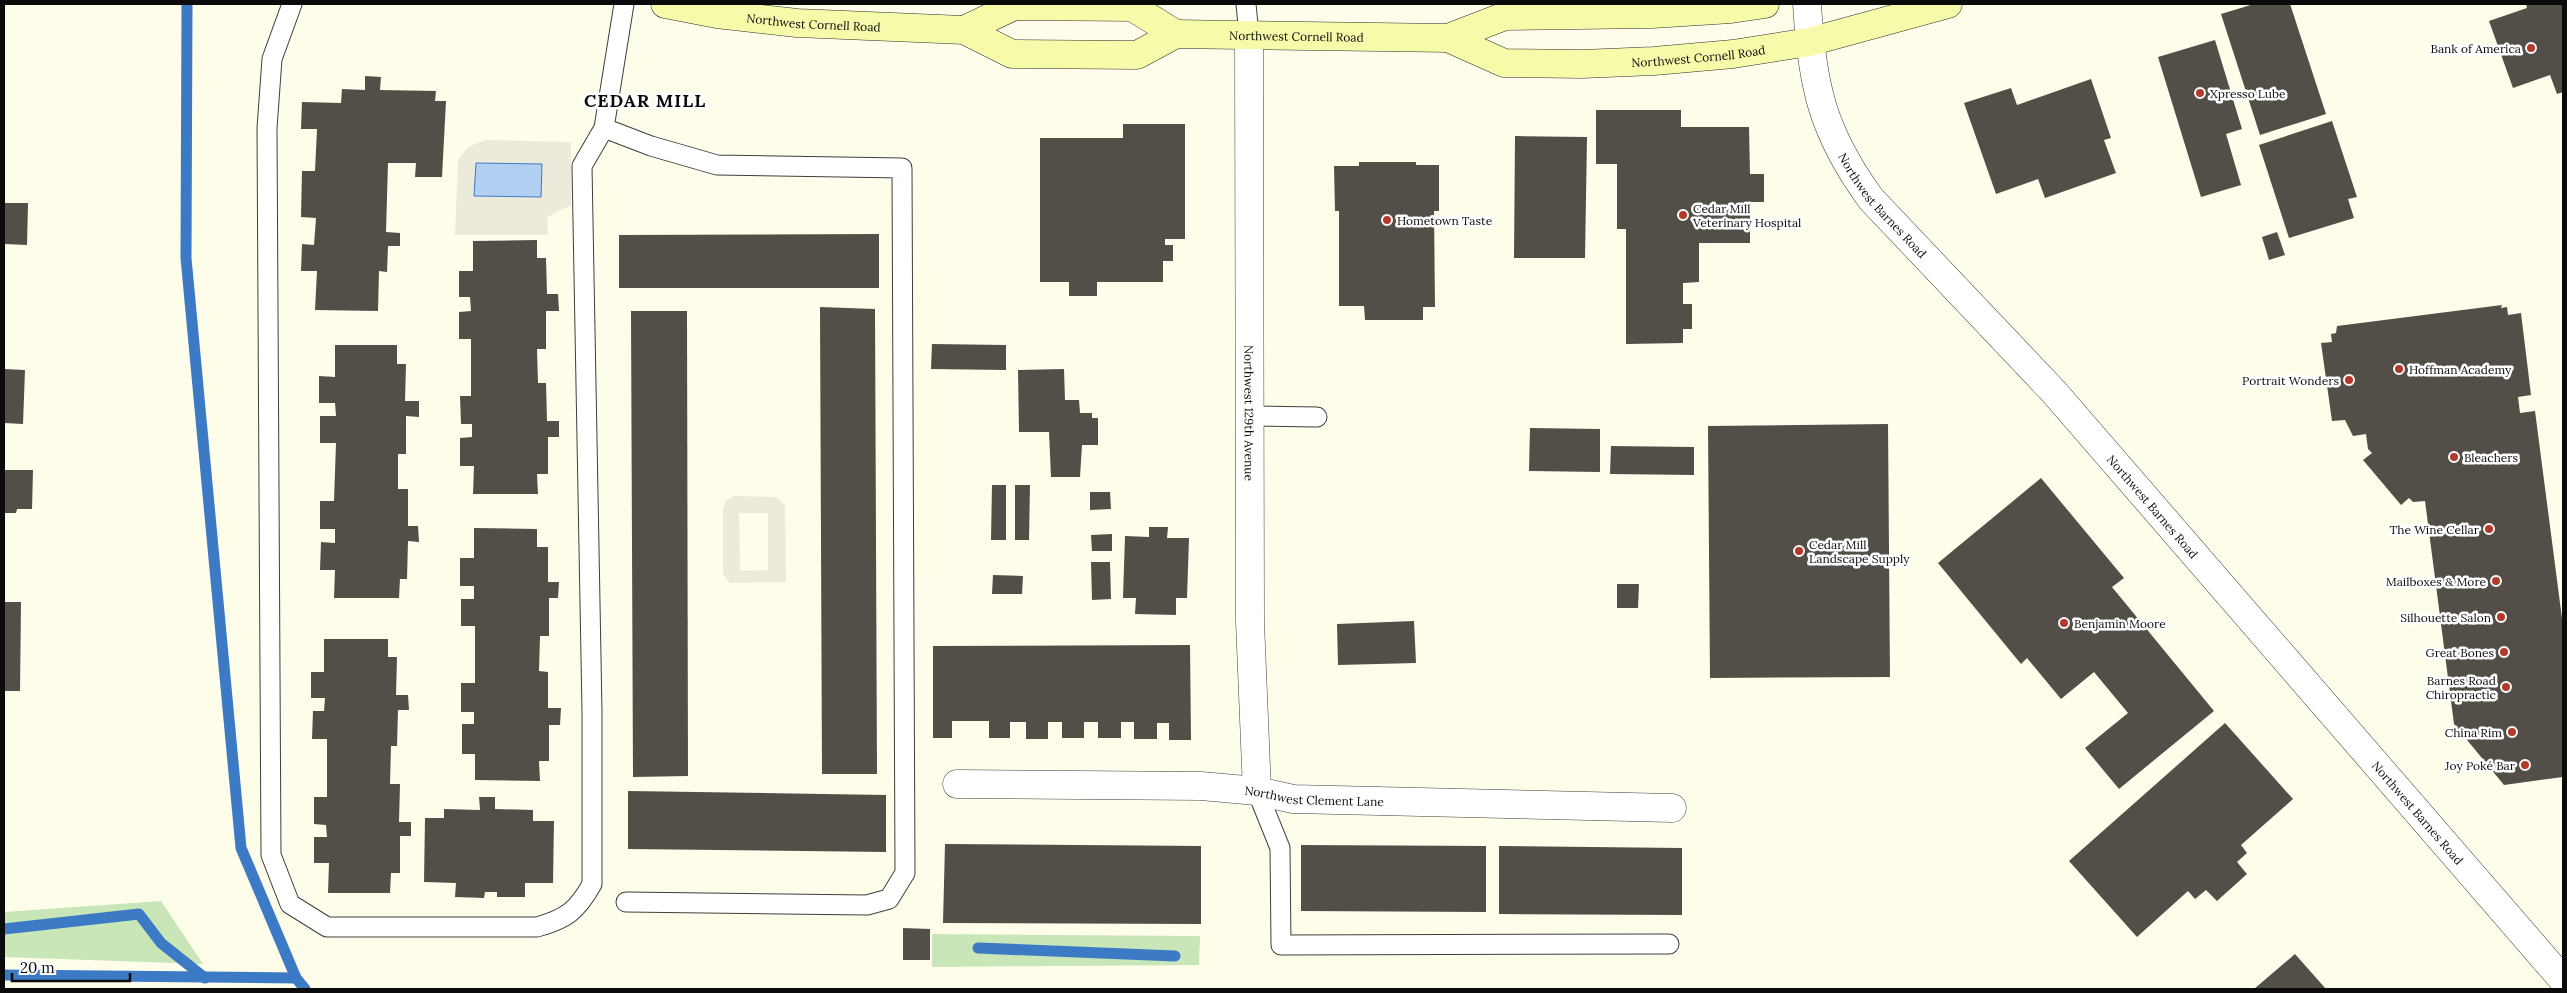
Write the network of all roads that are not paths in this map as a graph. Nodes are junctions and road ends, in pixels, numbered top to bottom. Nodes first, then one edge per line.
1 (292, 4) edge
2 (624, 4) edge
3 (666, 4) edge
4 (1246, 4) edge
5 (1765, 4) edge
6 (1806, 4) edge
7 (1948, 4) edge
8 (1534, 10) edge
9 (964, 30) junction
10 (1176, 34) junction
11 (1249, 35) junction
12 (1448, 38) junction
13 (1809, 42) junction
14 (604, 128) junction
15 (1248, 416) junction
16 (1317, 417) dead end
17 (957, 784) dead end
18 (1257, 791) junction
19 (1672, 808) dead end
20 (626, 902) dead end
21 (1670, 944) dead end
22 (2563, 980) edge

1 - 14 lane
2 - 14 lane
3 - 9 main road, Northwest Cornell Road
4 - 11 lane
5 - 8 main road, Northwest Cornell Road
6 - 13 street, Northwest Barnes Road
7 - 13 main road, Northwest Cornell Road
8 - 12 main road, Northwest Cornell Road
9 - 10 main road, Northwest Cornell Road
9 - 10 main road, Northwest Cornell Road
10 - 11 main road, Northwest Cornell Road
11 - 12 main road, Northwest Cornell Road
11 - 15 street, Northwest 129th Avenue
12 - 13 main road, Northwest Cornell Road
13 - 22 street, Northwest Barnes Road
14 - 20 lane
15 - 16 lane
15 - 18 street, Northwest 129th Avenue
17 - 18 street, Northwest Clement Lane
18 - 19 street, Northwest Clement Lane
18 - 21 lane

